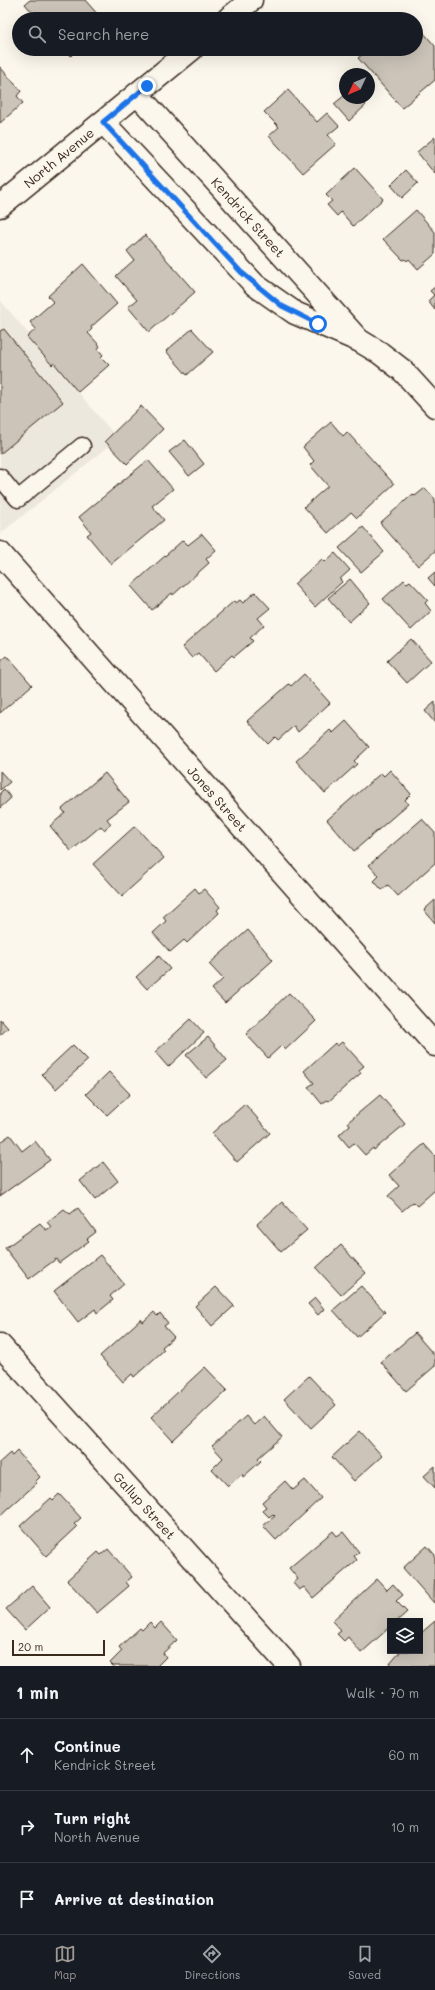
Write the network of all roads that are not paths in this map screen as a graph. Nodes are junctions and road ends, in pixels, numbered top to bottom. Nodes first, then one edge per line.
1 (251, 0) edge
2 (236, 12) edge
3 (183, 56) edge
4 (137, 94) junction
5 (103, 122) junction
6 (0, 206) edge
7 (360, 341) junction
8 (435, 406) edge
9 (82, 446) dead end
10 (0, 477) edge
11 (0, 553) edge
12 (435, 1045) edge
13 (0, 1345) edge
14 (289, 1666) edge

1 - 2 street
3 - 4 street, North Avenue
4 - 5 street, North Avenue
4 - 7 street, Kendrick Street
5 - 6 street, North Avenue
5 - 7 street, Kendrick Street
7 - 8 street, Kendrick Street
9 - 10 lane
11 - 12 street, Jones Street
13 - 14 street, Gallup Street

